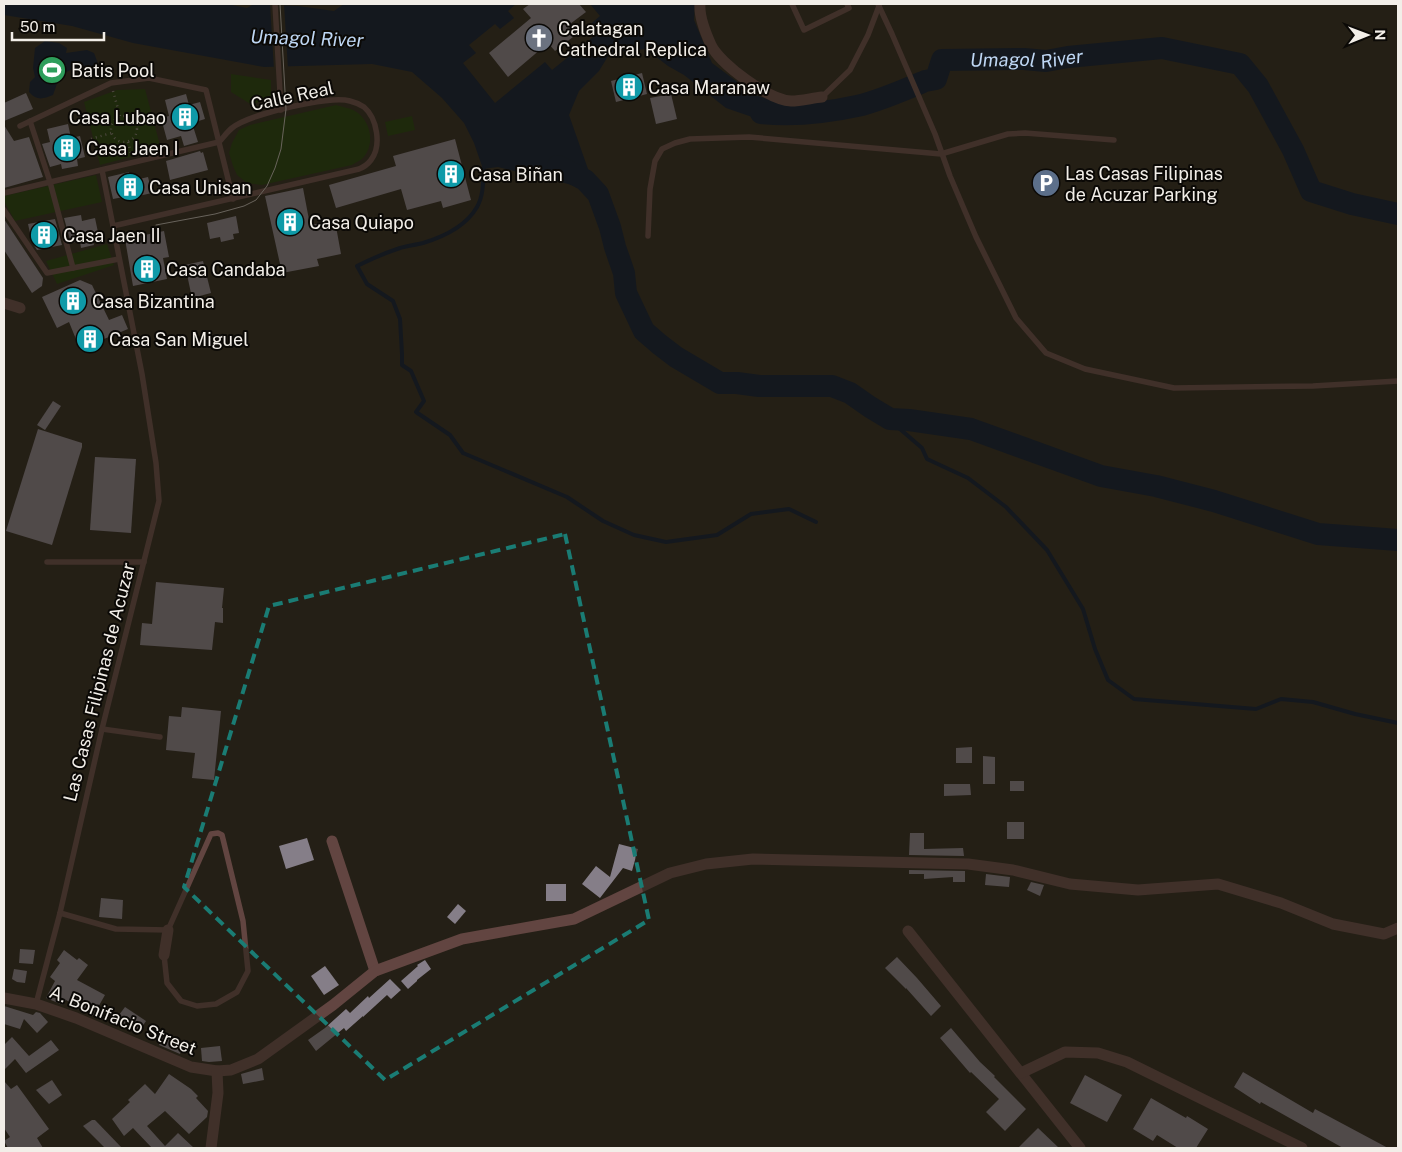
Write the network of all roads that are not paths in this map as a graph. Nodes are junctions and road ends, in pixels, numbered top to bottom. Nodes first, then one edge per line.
1 (275, 4) edge
2 (700, 4) edge
3 (792, 4) edge
4 (847, 4) edge
5 (879, 5) edge
6 (822, 97) joint
7 (281, 110) junction
8 (30, 121) junction
9 (20, 126) dead end
10 (1114, 140) dead end
11 (219, 142) junction
12 (941, 154) junction
13 (102, 170) junction
14 (50, 182) junction
15 (4, 193) edge
16 (233, 199) junction
17 (4, 210) edge
18 (113, 226) junction
19 (648, 236) dead end
20 (119, 259) junction
21 (73, 268) junction
22 (4, 303) edge
23 (20, 308) dead end
24 (1398, 381) edge
25 (47, 562) dead end
26 (144, 562) junction
27 (102, 729) junction
28 (160, 737) dead end
29 (332, 841) dead end
30 (60, 913) junction
31 (1398, 928) edge
32 (168, 930) junction
33 (908, 931) dead end
34 (164, 955) joint
35 (375, 971) junction
36 (4, 998) edge
37 (36, 1004) junction
38 (217, 1071) junction
39 (1021, 1074) junction
40 (211, 1148) edge
41 (1080, 1148) edge
42 (1302, 1148) edge

1 - 7 lane
2 - 6 street
3 - 4 lane
5 - 6 lane
5 - 12 lane
7 - 11 lane, Calle Real
7 - 16 lane, Calle Real
8 - 9 lane
8 - 11 lane
8 - 14 lane
10 - 12 lane
11 - 13 lane
11 - 16 lane
12 - 19 lane
12 - 24 lane
13 - 14 lane
13 - 18 lane, Las Casas Filipinas de Acuzar
14 - 15 lane
14 - 21 lane
16 - 18 lane
17 - 21 lane
18 - 20 lane, Las Casas Filipinas de Acuzar
20 - 21 lane
20 - 26 lane, Las Casas Filipinas de Acuzar
22 - 23 street
25 - 26 lane
26 - 27 lane, Las Casas Filipinas de Acuzar
27 - 28 lane
27 - 30 lane, Las Casas Filipinas de Acuzar
29 - 35 street
30 - 32 lane
30 - 37 lane, Las Casas Filipinas de Acuzar
31 - 35 street, A. Bonifacio Street
32 - 34 street
32 - 34 lane
33 - 39 street
35 - 38 street, A. Bonifacio Street
36 - 37 street, A. Bonifacio Street
37 - 38 street, A. Bonifacio Street
38 - 40 street
39 - 41 street
39 - 42 street

